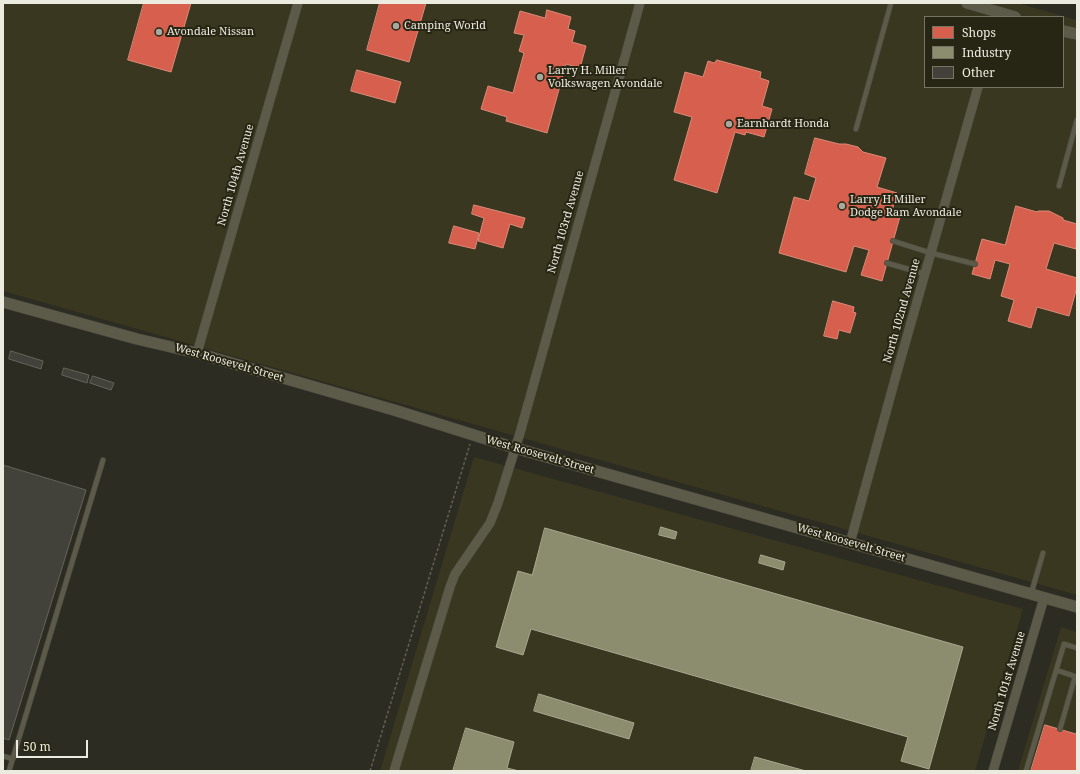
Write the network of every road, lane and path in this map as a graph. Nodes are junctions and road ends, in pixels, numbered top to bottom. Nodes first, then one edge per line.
1 (298, 3) edge
2 (640, 3) edge
3 (891, 3) edge
4 (967, 3) edge
5 (998, 15) edge
6 (1064, 31) edge
7 (1077, 34) edge
8 (978, 88) edge
9 (1077, 120) edge
10 (856, 128) dead end
11 (1059, 186) dead end
12 (893, 241) dead end
13 (931, 253) junction
14 (887, 263) dead end
15 (975, 264) dead end
16 (925, 274) junction
17 (3, 302) edge
18 (197, 353) junction
19 (473, 435) junction
20 (515, 448) junction
21 (103, 460) dead end
22 (850, 543) junction
23 (1043, 553) dead end
24 (1031, 594) junction
25 (1044, 598) junction
26 (1077, 607) edge
27 (1077, 648) edge
28 (1056, 670) junction
29 (1076, 677) edge
30 (1060, 729) dead end
31 (3, 756) edge
32 (13, 759) junction
33 (9, 771) edge
34 (370, 771) edge
35 (394, 771) edge
36 (993, 771) edge
37 (1026, 771) edge

1 - 18 street, North 104th Avenue
2 - 20 street, North 103rd Avenue
3 - 10 lane
4 - 5 street
6 - 7 street
8 - 13 street, North 102nd Avenue
9 - 11 lane
12 - 13 lane
13 - 15 lane
13 - 16 street, North 102nd Avenue
14 - 16 lane
16 - 22 street, North 102nd Avenue
17 - 18 street, West Roosevelt Street
18 - 19 street, West Roosevelt Street
19 - 20 street, West Roosevelt Street
19 - 34 path
20 - 22 street, West Roosevelt Street
20 - 35 street, North 103rd Avenue
21 - 32 lane
22 - 24 street, West Roosevelt Street
23 - 24 lane
24 - 25 street, West Roosevelt Street
25 - 26 street, West Roosevelt Street
25 - 36 street, North 101st Avenue
27 - 28 lane
28 - 29 lane
28 - 37 lane
29 - 30 lane
31 - 32 lane
32 - 33 lane

